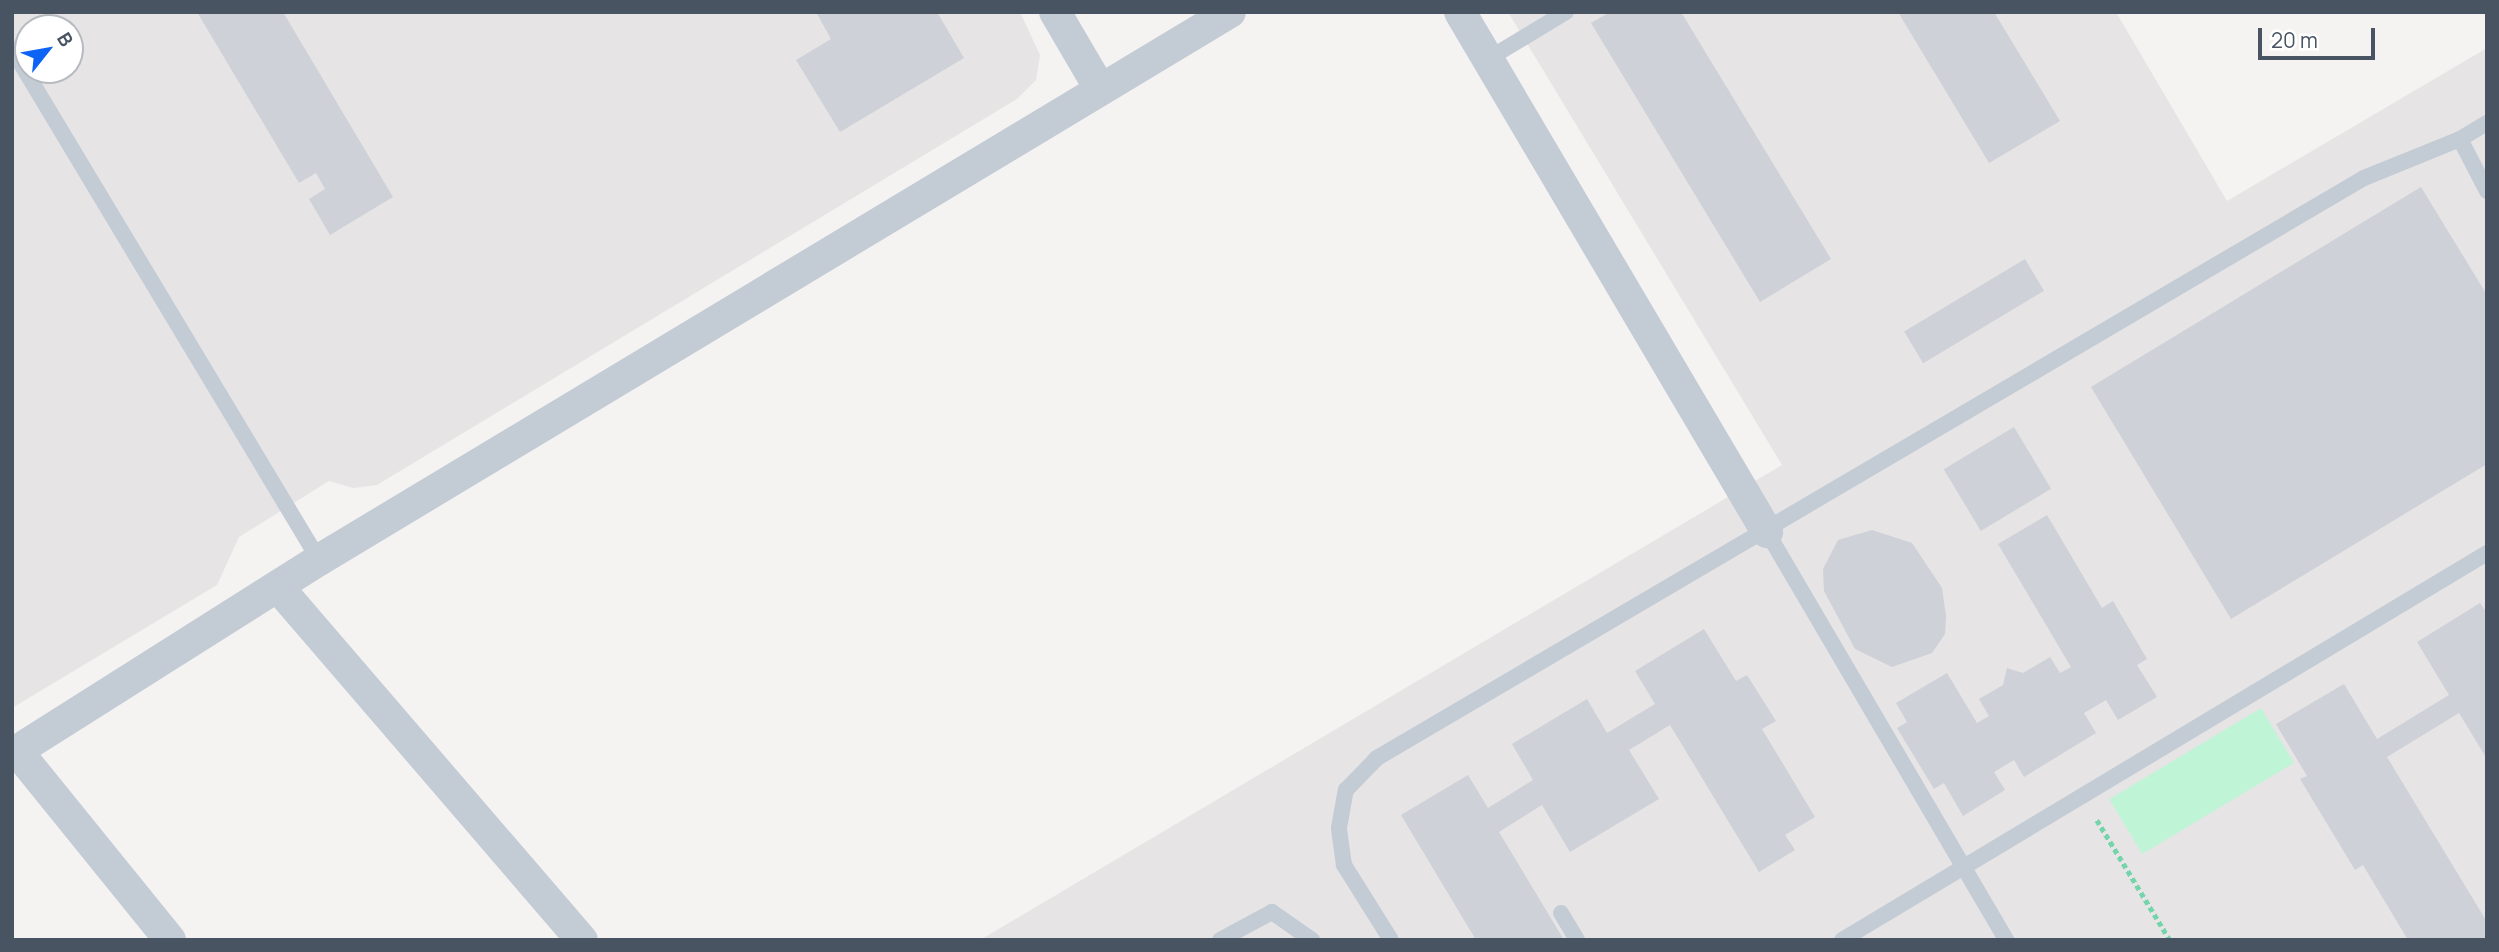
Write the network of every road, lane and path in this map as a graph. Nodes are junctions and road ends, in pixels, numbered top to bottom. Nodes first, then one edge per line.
1 (1055, 12) edge
2 (1230, 12) edge
3 (1460, 12) edge
4 (1566, 12) edge
5 (12, 49) edge
6 (1488, 59) junction
7 (1099, 87) junction
8 (2487, 124) edge
9 (2460, 139) junction
10 (2487, 191) edge
11 (1768, 531) junction
12 (2487, 553) edge
13 (319, 560) junction
14 (278, 587) junction
15 (15, 752) edge
16 (2082, 795) junction
17 (1962, 867) junction
18 (1562, 913) dead end
19 (170, 940) edge
20 (582, 940) edge
21 (1220, 940) edge
22 (1312, 940) edge
23 (1391, 940) edge
24 (1577, 940) edge
25 (1842, 940) edge
26 (2006, 940) edge
27 (2170, 940) edge

1 - 7 street
2 - 7 street
3 - 6 street
4 - 6 lane
5 - 13 lane
6 - 11 street
7 - 13 street
8 - 9 lane
9 - 10 lane
9 - 11 lane
11 - 17 lane
11 - 23 lane
12 - 16 lane
13 - 14 street
14 - 15 street
14 - 20 street
15 - 19 street
16 - 17 lane
16 - 27 path
17 - 25 lane
17 - 26 lane
18 - 24 lane
21 - 22 lane

